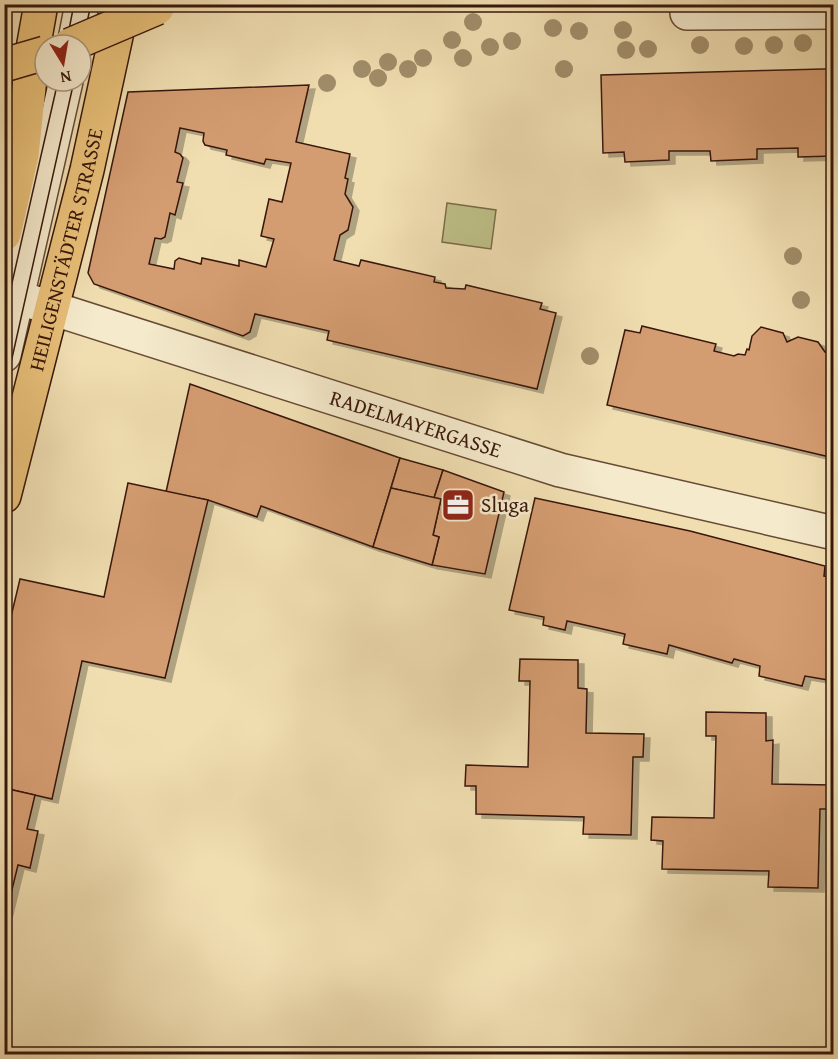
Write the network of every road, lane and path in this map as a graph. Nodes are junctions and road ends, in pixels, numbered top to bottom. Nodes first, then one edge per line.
1 (41, 4) edge
2 (82, 4) edge
3 (123, 4) edge
4 (161, 6) edge
5 (687, 9) edge
6 (834, 12) edge
7 (75, 33) edge
8 (93, 36) edge
9 (33, 57) edge
10 (4, 65) edge
11 (59, 93) edge
12 (25, 156) edge
13 (87, 170) junction
14 (4, 234) edge
15 (11, 295) edge
16 (51, 308) junction
17 (4, 355) edge
18 (4, 496) edge
19 (834, 533) edge

1 - 12 main road
2 - 7 street
3 - 13 main road, HEILIGENSTÄDTER STRASSE
4 - 8 main road, bridge
5 - 6 street
9 - 10 main road, bridge
11 - 12 street
12 - 13 street
12 - 14 main road
12 - 15 street
13 - 16 main road, HEILIGENSTÄDTER STRASSE
15 - 16 street, RADELMAYERGASSE
15 - 17 street
16 - 18 main road, HEILIGENSTÄDTER STRASSE
16 - 19 street, RADELMAYERGASSE

